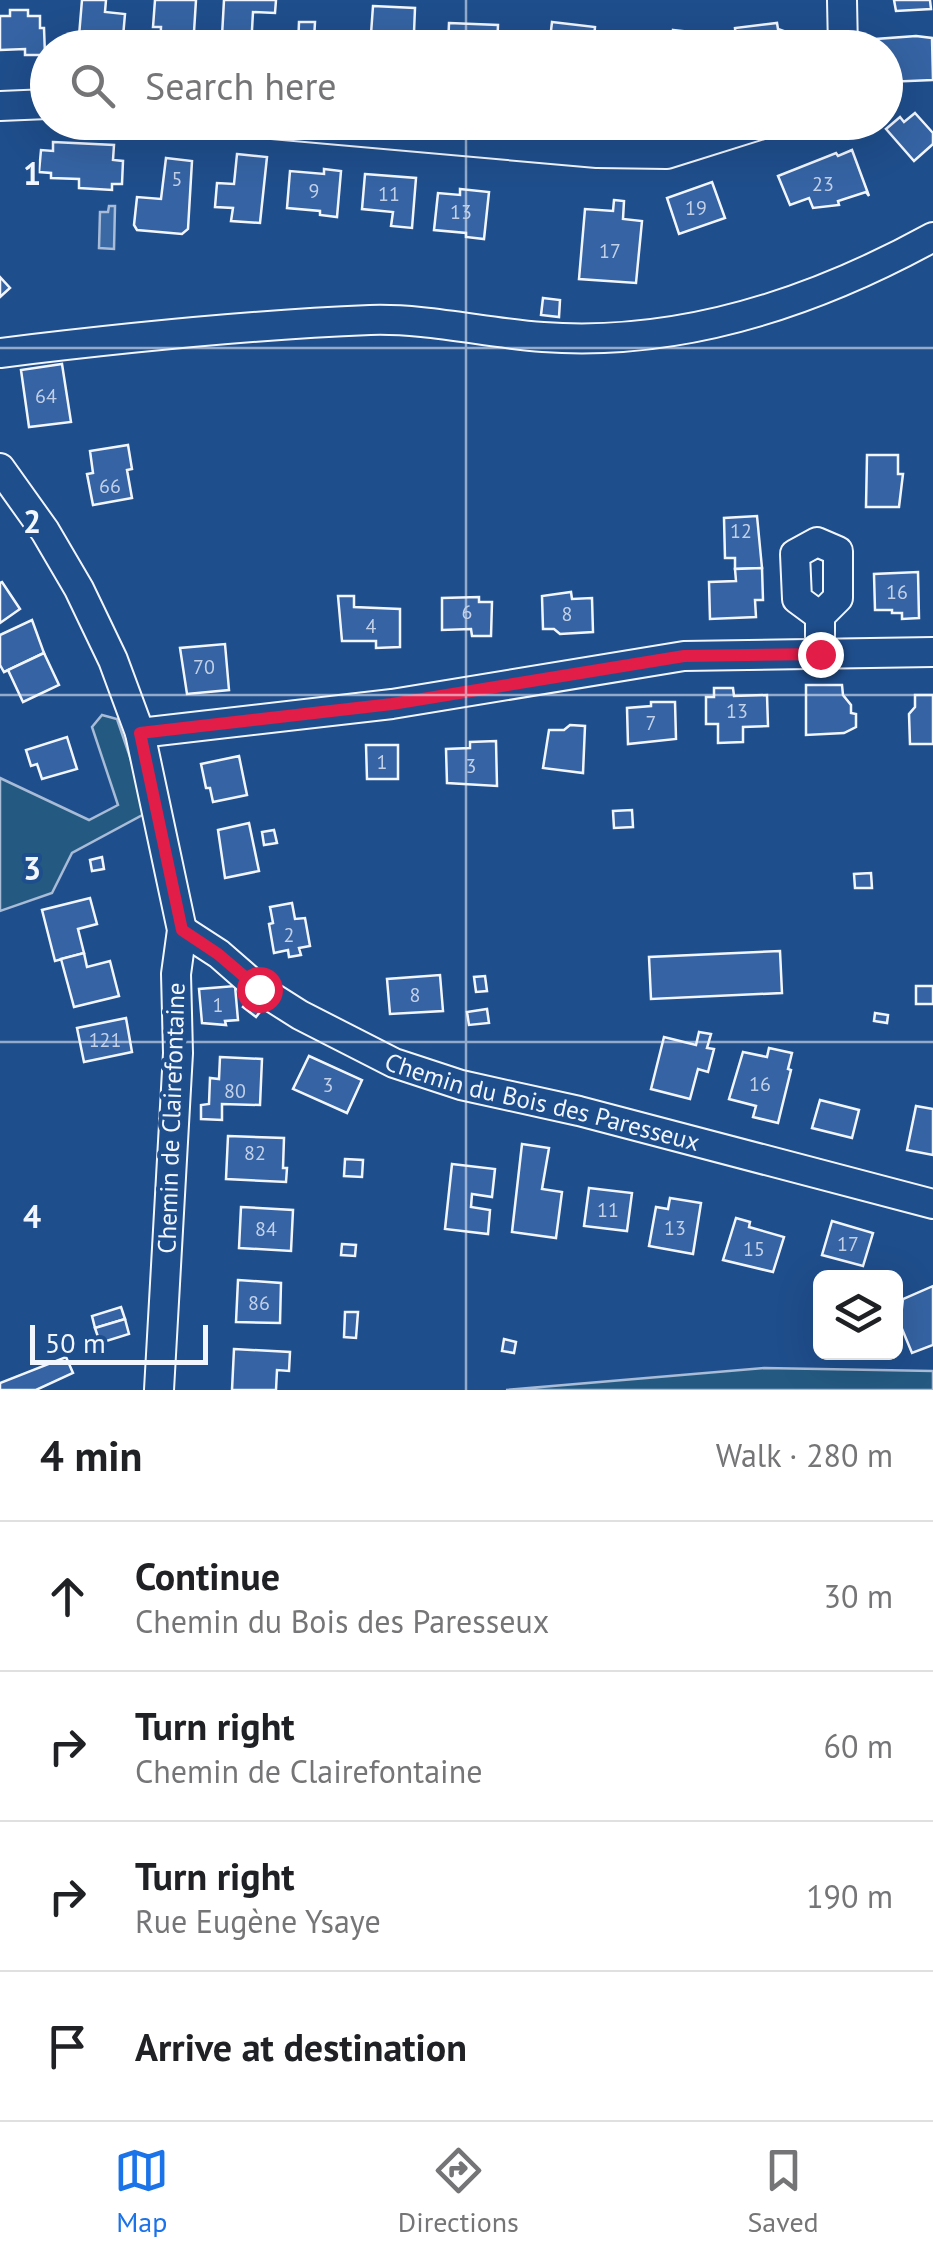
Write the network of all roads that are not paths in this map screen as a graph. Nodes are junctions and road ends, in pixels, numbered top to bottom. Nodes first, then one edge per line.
1 (842, 0) edge
2 (843, 30) edge
3 (30, 105) edge
4 (0, 106) edge
5 (458, 140) edge
6 (712, 140) edge
7 (933, 237) edge
8 (0, 353) edge
9 (0, 468) edge
10 (820, 616) dead end
11 (933, 652) edge
12 (820, 654) junction
13 (140, 733) junction
14 (182, 930) junction
15 (933, 1204) edge
16 (159, 1390) edge

1 - 2 street
3 - 4 street
5 - 6 street
7 - 8 street
9 - 13 street, Chemin de Clairefontaine
10 - 12 street
11 - 12 street
12 - 13 street
13 - 14 street, Chemin de Clairefontaine
14 - 15 street, Chemin du Bois des Paresseux
14 - 16 street, Chemin de Clairefontaine

